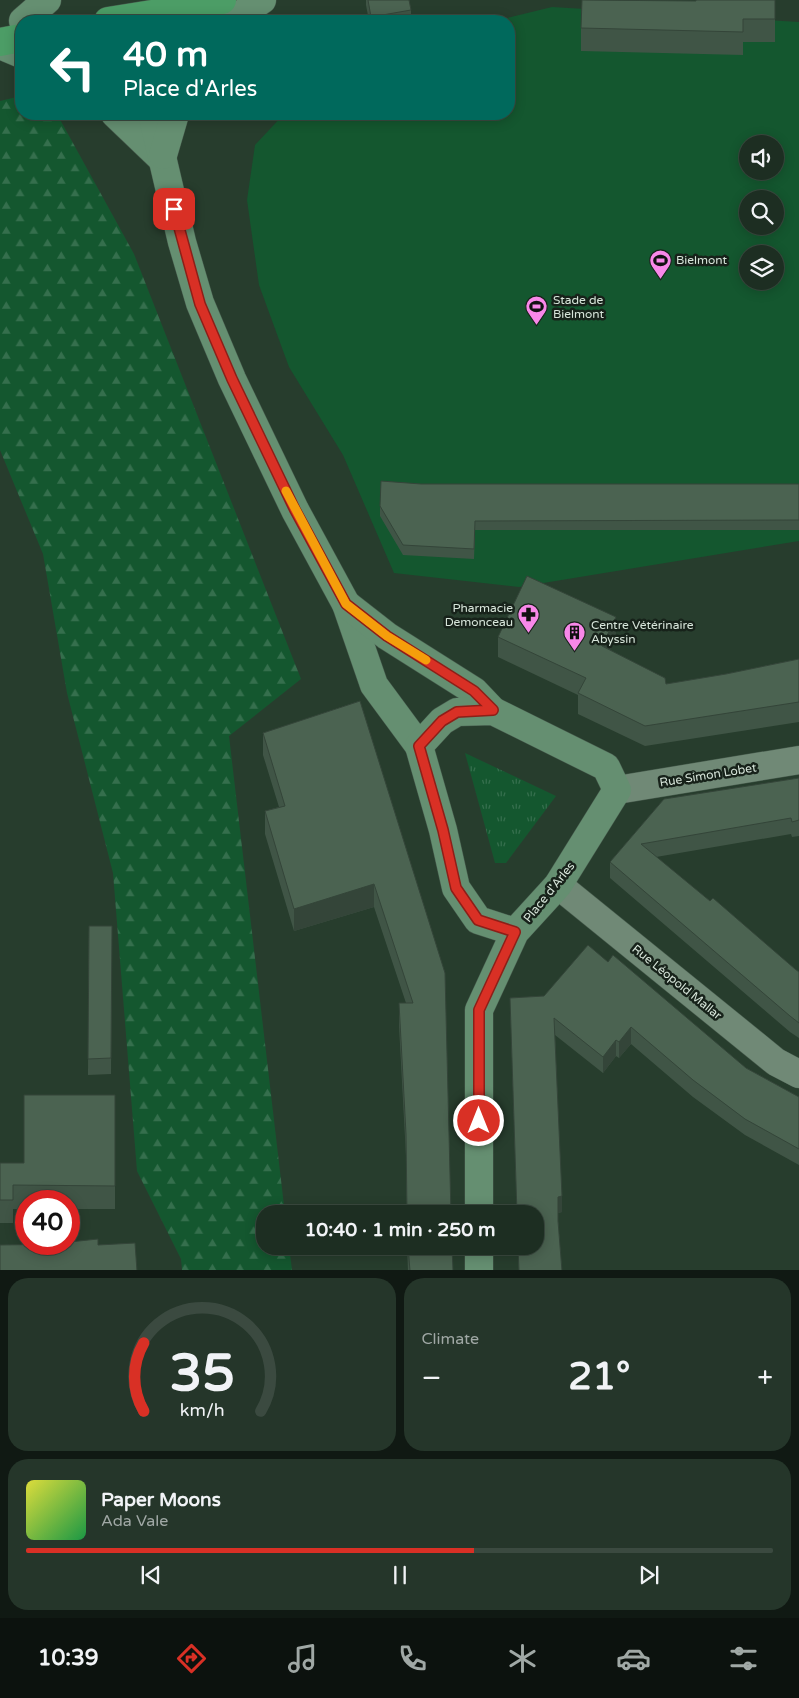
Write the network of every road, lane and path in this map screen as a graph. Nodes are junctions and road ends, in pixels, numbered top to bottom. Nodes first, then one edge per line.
1 (47, 0) edge
2 (222, 0) edge
3 (262, 0) edge
4 (30, 15) edge
5 (125, 15) edge
6 (240, 15) edge
7 (15, 28) edge
8 (15, 39) edge
9 (0, 42) edge
10 (15, 51) edge
11 (121, 120) edge
12 (153, 120) edge
13 (173, 120) edge
14 (162, 159) junction
15 (346, 604) junction
16 (493, 710) junction
17 (419, 746) junction
18 (799, 760) edge
19 (617, 790) junction
20 (558, 885) junction
21 (515, 932) junction
22 (799, 1074) edge
23 (479, 1205) edge
24 (479, 1255) edge
25 (479, 1270) edge

1 - 4 street
2 - 5 highway
3 - 6 street
7 - 9 street
8 - 9 highway
9 - 10 street
11 - 14 street
12 - 14 street
13 - 14 street
14 - 15 street
15 - 16 street
15 - 17 street
16 - 17 street
16 - 19 street
17 - 21 street, Place d'Arles
18 - 19 street, Rue Simon Lobet
19 - 20 street, Place d'Arles
20 - 21 street, Place d'Arles
20 - 22 street, Rue Léopold Mallar
21 - 23 street
24 - 25 street

